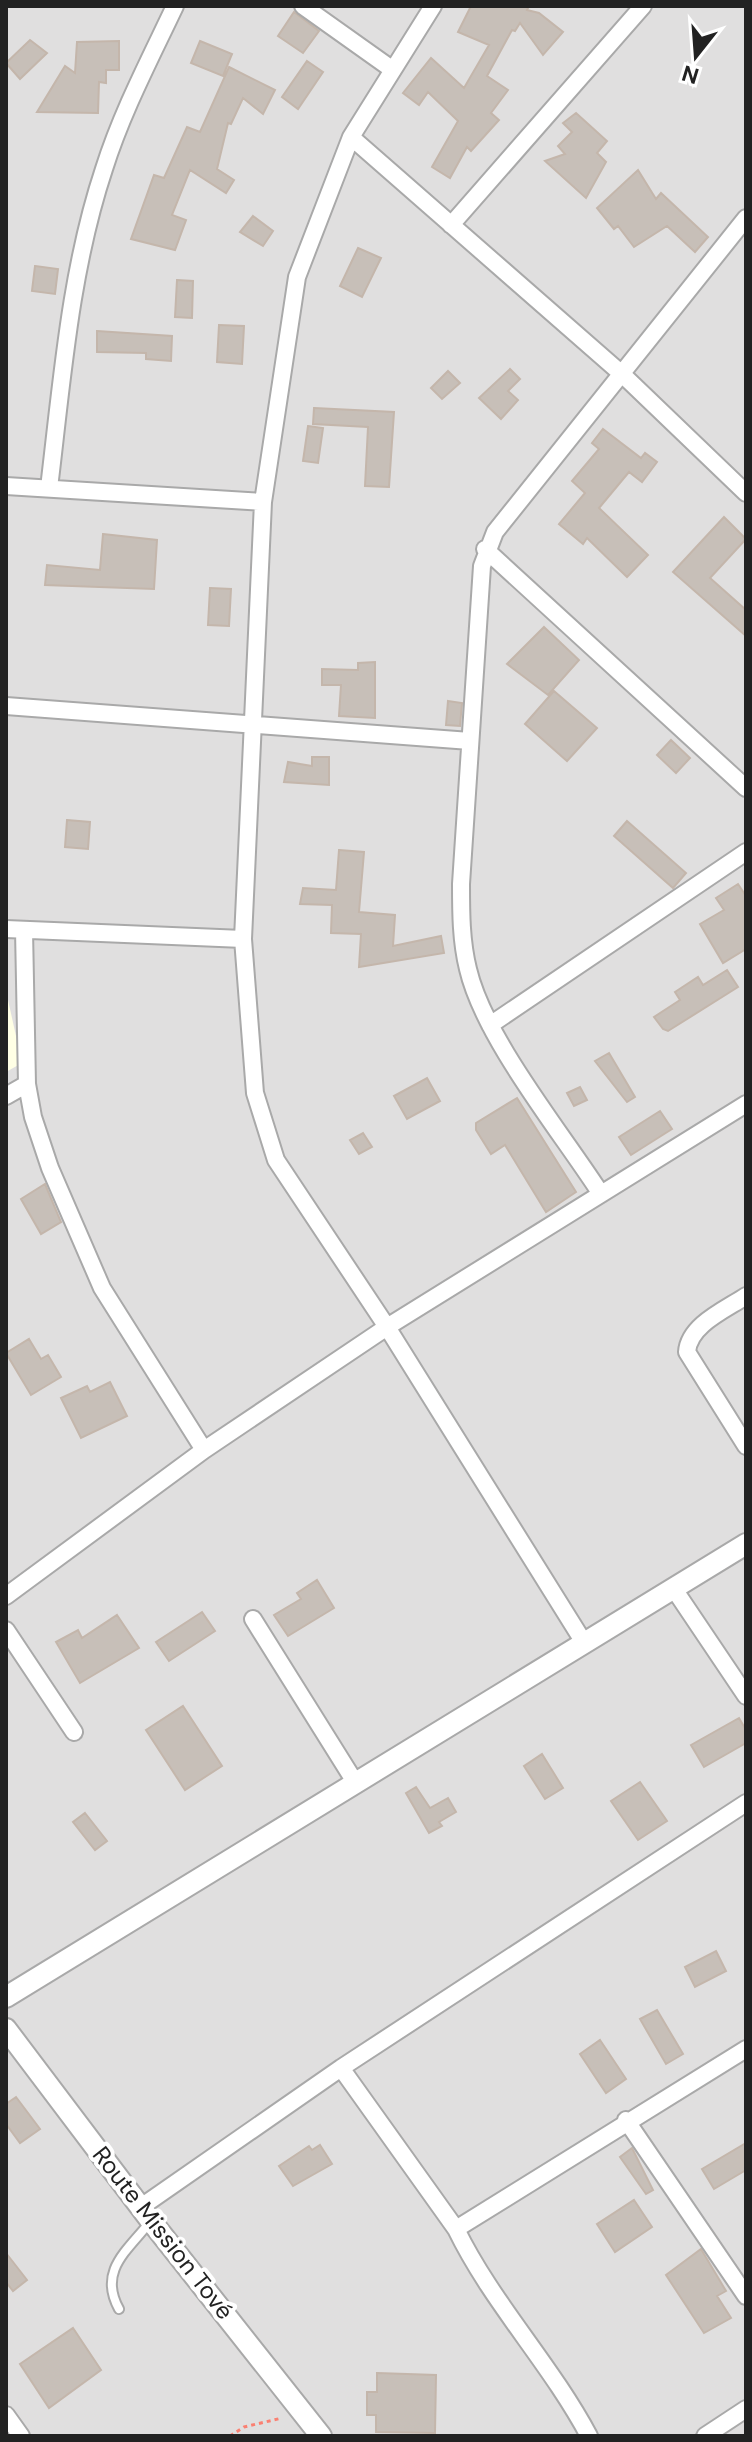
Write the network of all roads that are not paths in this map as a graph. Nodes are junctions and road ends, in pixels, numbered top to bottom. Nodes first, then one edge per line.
1 (175, 6) edge
2 (303, 6) edge
3 (433, 6) edge
4 (643, 6) edge
5 (393, 70) junction
6 (351, 137) junction
7 (746, 218) edge
8 (451, 225) junction
9 (623, 375) junction
10 (6, 486) edge
11 (49, 488) junction
12 (746, 493) edge
13 (263, 502) junction
14 (485, 549) junction
15 (6, 706) edge
16 (254, 725) junction
17 (470, 741) junction
18 (746, 788) edge
19 (746, 852) edge
20 (6, 929) edge
21 (24, 930) junction
22 (243, 939) junction
23 (490, 1025) junction
24 (27, 1084) junction
25 (6, 1096) edge
26 (746, 1104) edge
27 (601, 1194) junction
28 (746, 1296) edge
29 (387, 1327) junction
30 (746, 1446) edge
31 (204, 1450) junction
32 (746, 1544) edge
33 (674, 1589) junction
34 (6, 1596) edge
35 (253, 1619) dead end
36 (6, 1630) edge
37 (583, 1641) junction
38 (746, 1696) edge
39 (74, 1732) dead end
40 (355, 1782) junction
41 (746, 1803) edge
42 (6, 1997) edge
43 (6, 2029) edge
44 (746, 2049) edge
45 (341, 2068) junction
46 (626, 2120) junction
47 (146, 2214) junction
48 (456, 2229) junction
49 (746, 2296) edge
50 (119, 2309) dead end
51 (746, 2409) edge
52 (6, 2415) edge
53 (21, 2436) edge
54 (321, 2436) edge
55 (589, 2436) edge
56 (705, 2436) edge

1 - 11 street
2 - 5 street
3 - 5 street
4 - 8 street
5 - 6 street
6 - 8 street
6 - 13 street
7 - 9 street
8 - 9 street
9 - 12 street
9 - 14 street
10 - 11 street
11 - 13 street
13 - 16 street
14 - 17 street
14 - 18 street
15 - 16 street
16 - 17 street
16 - 22 street
17 - 23 street
19 - 23 street
20 - 21 street
21 - 22 street
21 - 24 street
22 - 29 street
23 - 27 street
24 - 25 street
24 - 31 street
26 - 27 street
27 - 29 street
28 - 30 street
29 - 31 street
29 - 37 street
31 - 34 street
32 - 33 street
33 - 37 street
33 - 38 street
35 - 40 street
36 - 39 street
37 - 40 street
40 - 42 street
41 - 45 street
43 - 47 street, Route Mission Tové
44 - 46 street
45 - 47 street
45 - 48 street
46 - 48 street
46 - 49 street
47 - 50 lane
47 - 54 street, Route Mission Tové
48 - 55 street
51 - 56 street
52 - 53 street

